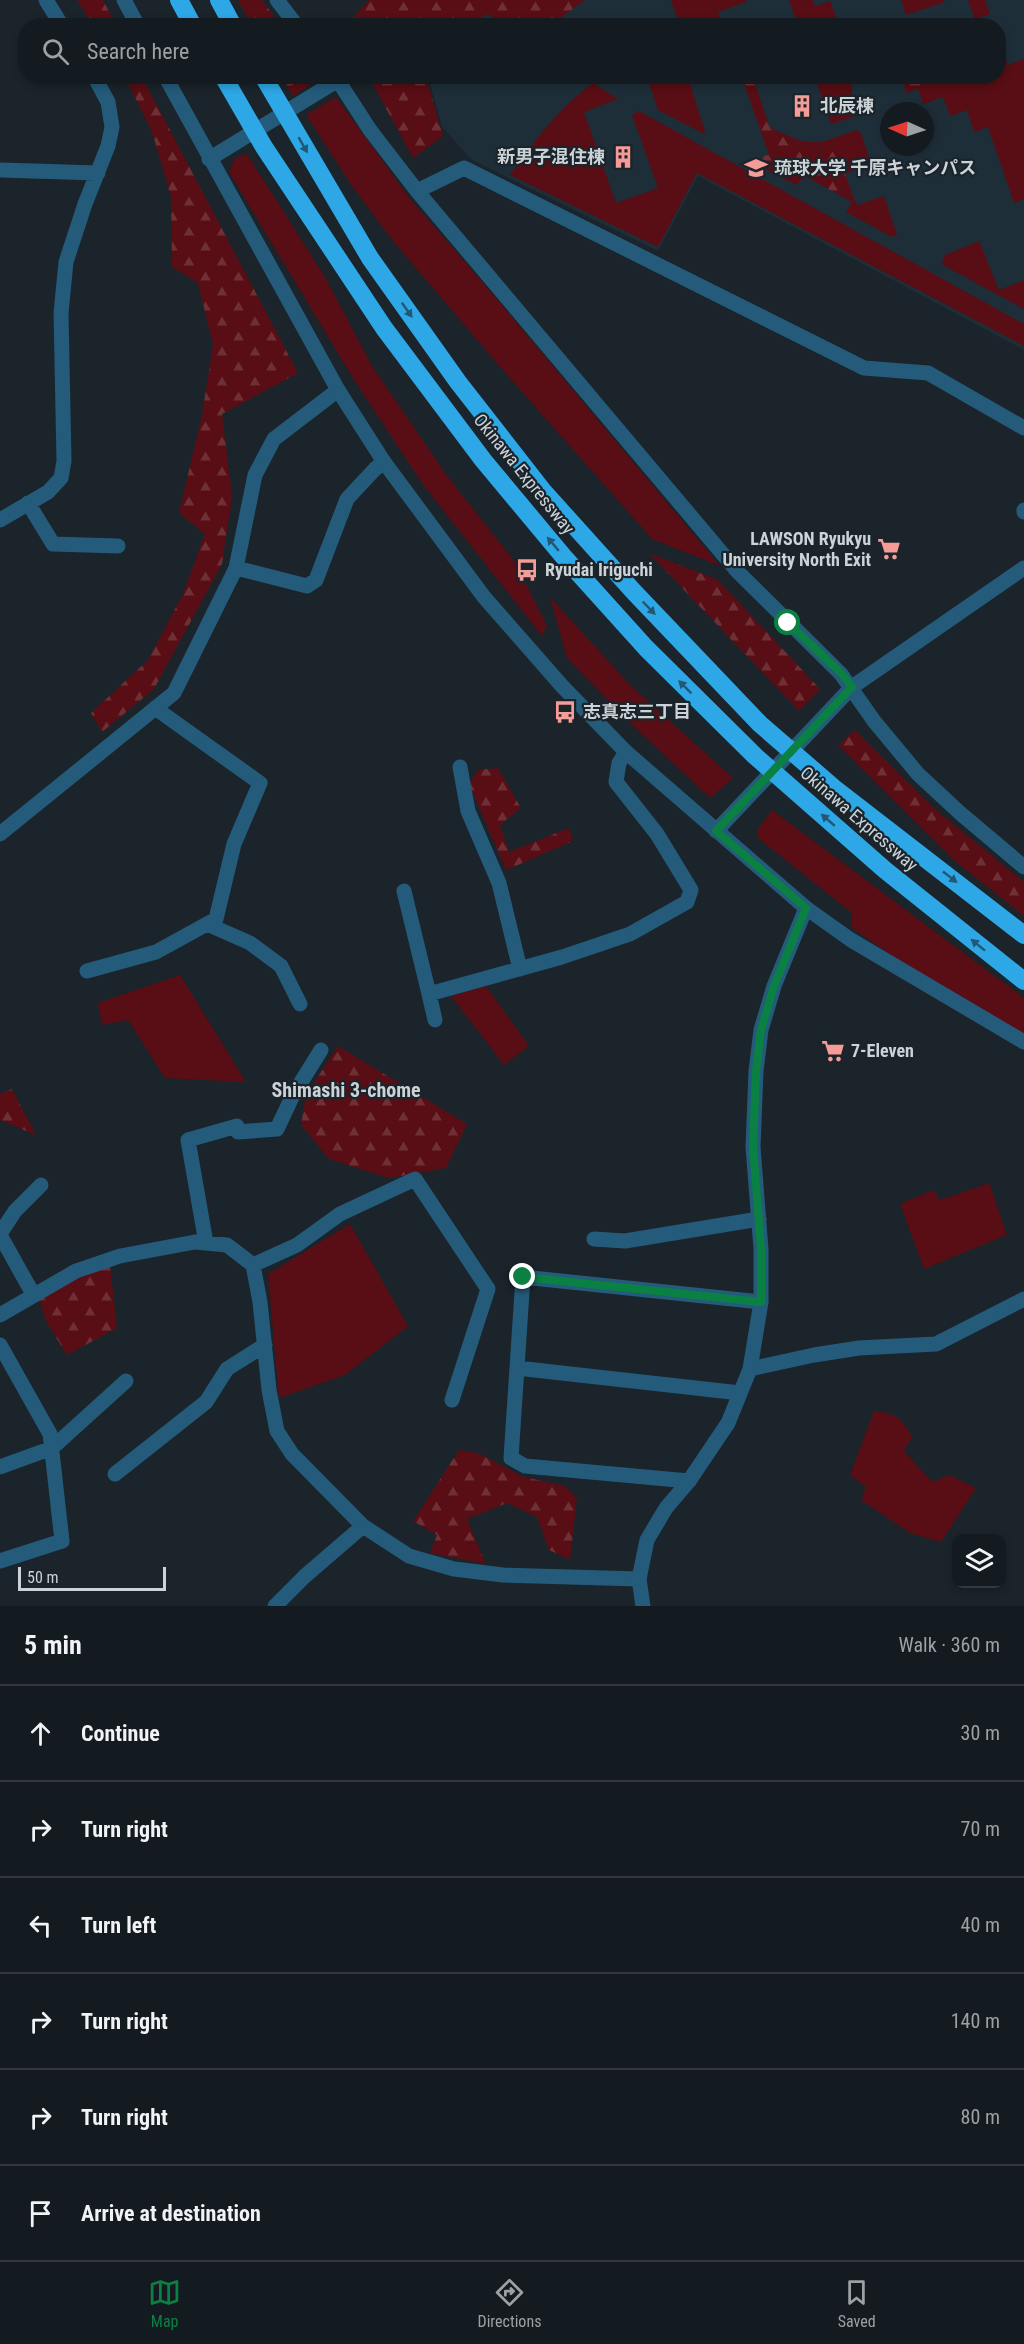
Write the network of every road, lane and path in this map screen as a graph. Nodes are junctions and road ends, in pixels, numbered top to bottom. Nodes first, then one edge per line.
1 (46, 0) edge
2 (124, 0) edge
3 (178, 0) edge
4 (219, 0) edge
5 (277, 0) edge
6 (57, 18) edge
7 (134, 18) edge
8 (188, 18) edge
9 (229, 18) edge
10 (291, 18) edge
11 (98, 84) edge
12 (170, 84) edge
13 (228, 84) edge
14 (268, 84) edge
15 (329, 84) edge
16 (336, 84) edge
17 (215, 156) junction
18 (0, 170) edge
19 (98, 173) junction
20 (417, 191) junction
21 (338, 390) junction
22 (1024, 428) edge
23 (384, 462) junction
24 (28, 503) junction
25 (0, 520) edge
26 (118, 546) dead end
27 (236, 568) junction
28 (1024, 568) edge
29 (852, 687) junction
30 (155, 708) junction
31 (627, 752) junction
32 (460, 767) dead end
33 (716, 831) junction
34 (0, 834) edge
35 (1024, 867) edge
36 (404, 891) dead end
37 (806, 908) junction
38 (207, 924) junction
39 (1024, 935) edge
40 (519, 969) junction
41 (87, 971) dead end
42 (1024, 981) edge
43 (429, 993) junction
44 (300, 1004) dead end
45 (435, 1020) dead end
46 (1024, 1042) edge
47 (321, 1050) dead end
48 (41, 1185) dead end
49 (759, 1219) junction
50 (0, 1234) edge
51 (594, 1239) dead end
52 (206, 1243) junction
53 (253, 1265) junction
54 (33, 1294) junction
55 (1024, 1299) edge
56 (761, 1302) junction
57 (0, 1315) edge
58 (0, 1345) edge
59 (265, 1345) junction
60 (517, 1368) junction
61 (750, 1369) junction
62 (126, 1381) dead end
63 (740, 1393) junction
64 (452, 1400) dead end
65 (52, 1448) junction
66 (0, 1467) edge
67 (115, 1474) dead end
68 (689, 1480) junction
69 (363, 1526) junction
70 (0, 1561) edge
71 (639, 1579) junction
72 (275, 1606) edge
73 (643, 1606) edge

1 - 6 street
2 - 7 street
3 - 8 highway
4 - 9 highway
5 - 10 street
11 - 19 street
12 - 17 street
42 -> 13 highway, Okinawa Expressway
14 -> 39 highway, Okinawa Expressway
15 - 17 street
16 - 20 street
17 - 21 street
18 - 19 street
19 - 24 street
20 - 22 street
20 - 29 street
21 - 23 street
21 - 27 street
23 - 27 street
23 - 31 street
24 - 25 street
24 - 26 street
27 - 30 street
28 - 29 street
29 - 33 street
29 - 35 street
30 - 34 street
30 - 38 street
31 - 33 street
31 - 40 street
32 - 40 street
33 - 37 street
36 - 43 street
37 - 46 street
37 - 49 street
38 - 41 street
38 - 44 street
40 - 43 street
43 - 45 street
47 - 52 street
48 - 50 street
49 - 51 street
49 - 56 street
50 - 54 street
52 - 53 street
52 - 54 street
53 - 59 street
53 - 64 street
54 - 57 street
55 - 61 street
56 - 60 street
56 - 61 street
58 - 65 street
59 - 67 street
59 - 69 street
60 - 63 street
60 - 68 street
61 - 63 street
62 - 65 street
63 - 68 street
65 - 66 street
65 - 70 street
68 - 71 street
69 - 71 street
69 - 72 street
71 - 73 street

